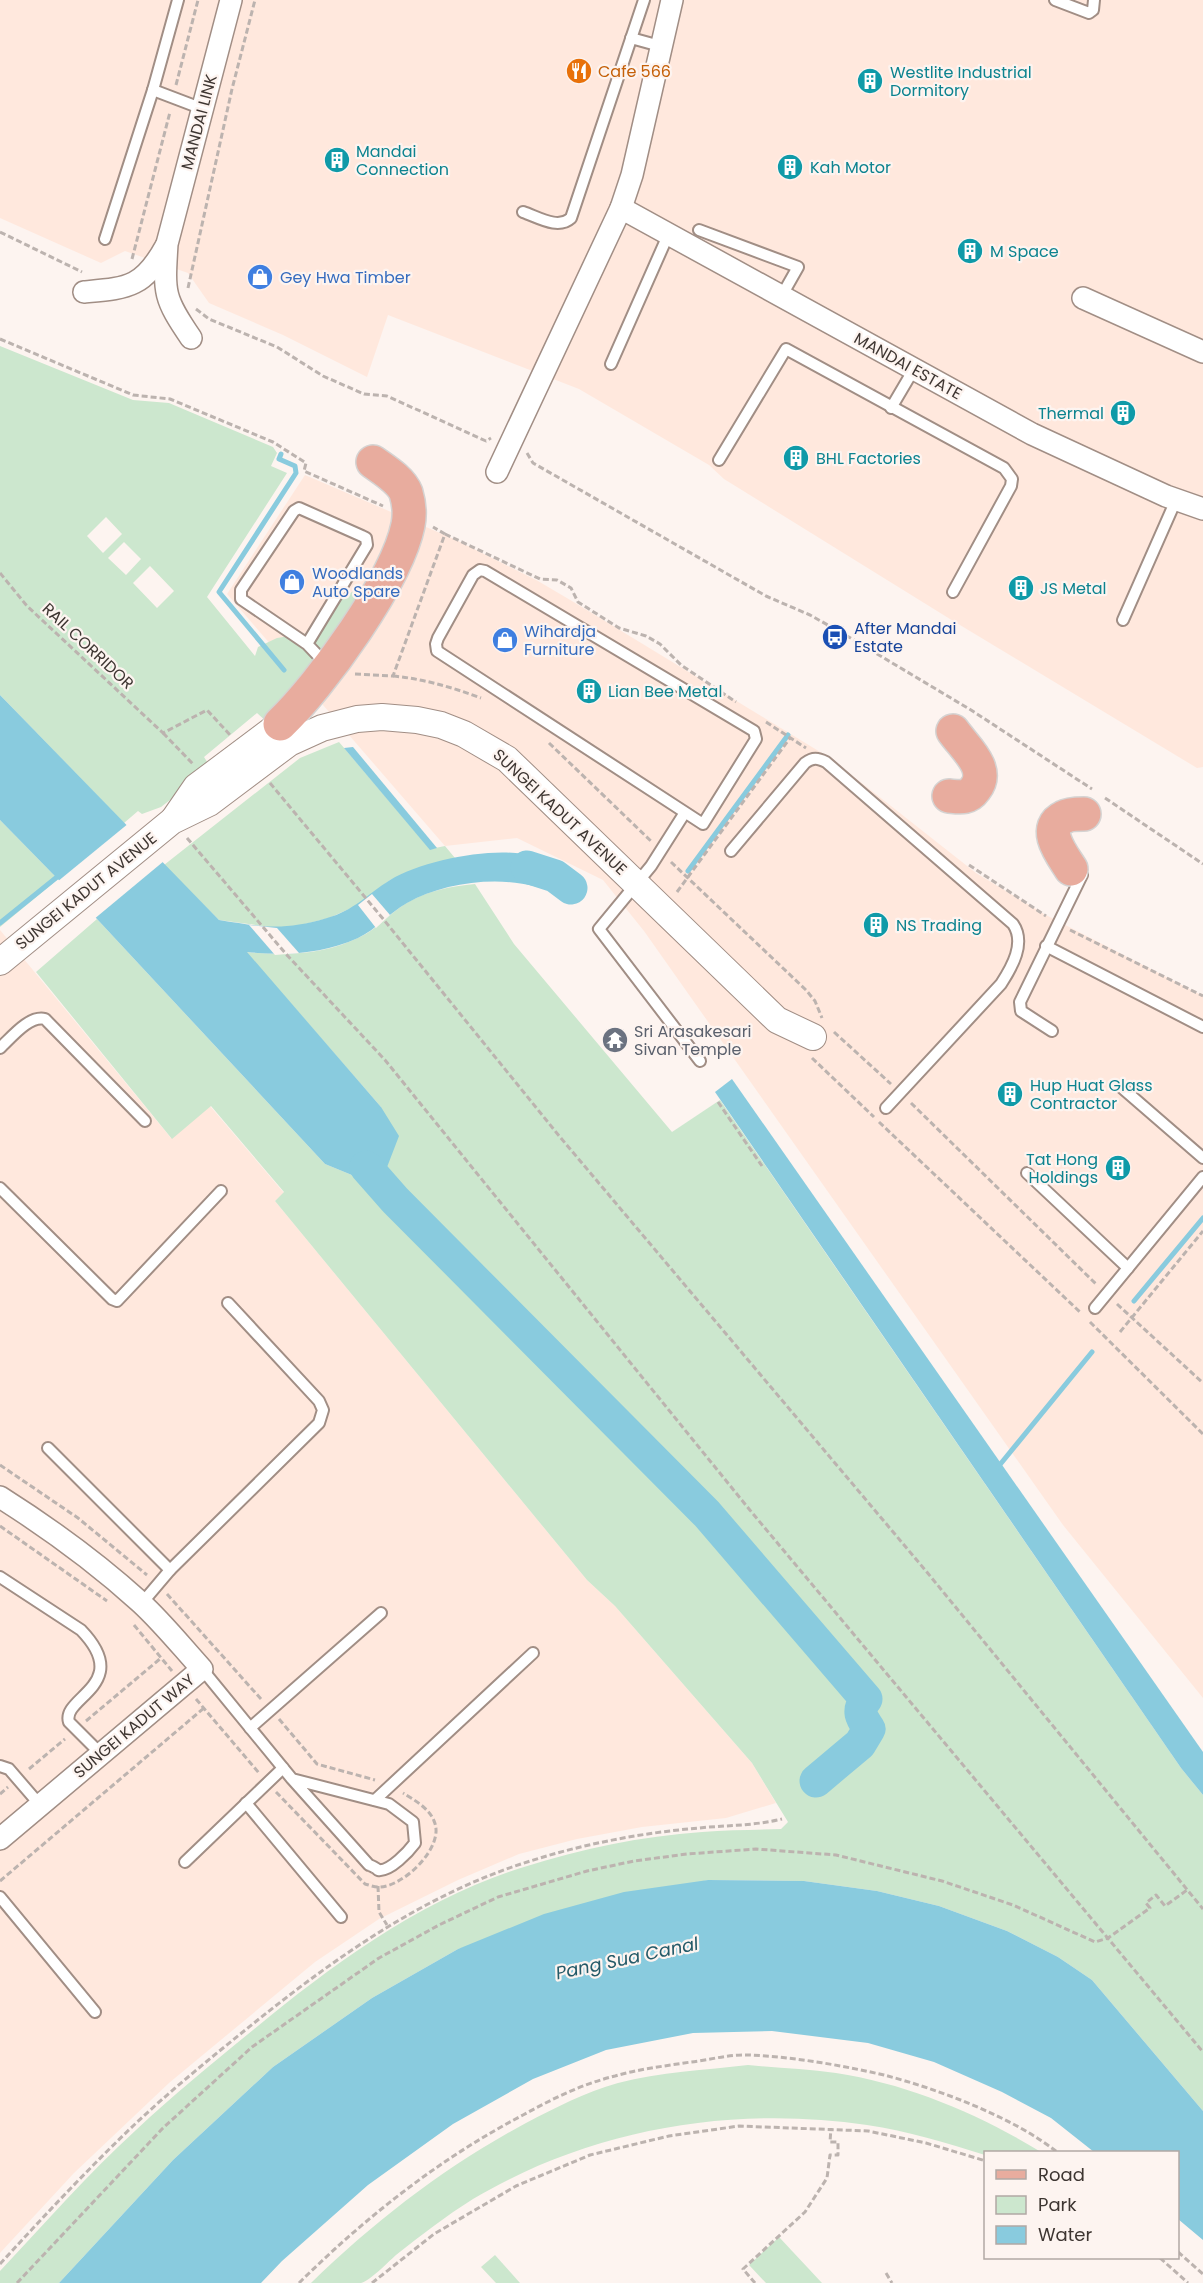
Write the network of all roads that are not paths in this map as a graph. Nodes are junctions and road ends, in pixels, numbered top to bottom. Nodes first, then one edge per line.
1 (178, 0) edge
2 (231, 0) edge
3 (644, 0) edge
4 (672, 0) edge
5 (1055, 0) edge
6 (1094, 0) edge
7 (631, 38) junction
8 (660, 46) junction
9 (153, 90) junction
10 (203, 109) junction
11 (621, 208) junction
12 (523, 212) dead end
13 (699, 230) dead end
14 (669, 233) junction
15 (105, 239) dead end
16 (167, 244) junction
17 (83, 282) road end
18 (781, 297) junction
19 (1083, 298) dead end
20 (191, 338) dead end
21 (1203, 352) edge
22 (611, 364) dead end
23 (914, 369) junction
24 (891, 408) junction
25 (719, 460) dead end
26 (373, 462) dead end
27 (497, 472) dead end
28 (1176, 500) junction
29 (1203, 509) edge
30 (952, 592) dead end
31 (1123, 620) dead end
32 (318, 655) junction
33 (280, 724) joint
34 (953, 731) dead end
35 (949, 796) dead end
36 (684, 814) junction
37 (1084, 814) dead end
38 (173, 834) junction
39 (731, 851) dead end
40 (1076, 872) joint
41 (637, 883) junction
42 (1047, 946) junction
43 (0, 962) edge
44 (1203, 1027) edge
45 (1052, 1031) dead end
46 (820, 1037) road end
47 (0, 1048) edge
48 (700, 1061) dead end
49 (1121, 1087) dead end
50 (886, 1108) dead end
51 (145, 1121) dead end
52 (1203, 1158) edge
53 (1027, 1173) dead end
54 (1203, 1178) edge
55 (0, 1188) edge
56 (221, 1191) dead end
57 (1128, 1268) junction
58 (228, 1304) dead end
59 (1095, 1308) dead end
60 (48, 1448) dead end
61 (0, 1497) edge
62 (170, 1570) junction
63 (0, 1577) edge
64 (142, 1603) junction
65 (381, 1613) dead end
66 (532, 1653) dead end
67 (202, 1669) junction
68 (250, 1728) junction
69 (101, 1754) junction
70 (0, 1766) edge
71 (283, 1768) junction
72 (292, 1779) junction
73 (375, 1800) junction
74 (246, 1803) junction
75 (40, 1805) junction
76 (0, 1839) edge
77 (185, 1862) dead end
78 (0, 1897) edge
79 (341, 1917) dead end
80 (95, 2012) dead end

1 - 9 lane
2 - 10 street, MANDAI LINK
3 - 7 lane
4 - 8 street
5 - 6 lane
7 - 8 lane
7 - 12 lane
8 - 11 street
9 - 10 lane
9 - 15 lane
10 - 16 street, MANDAI LINK
11 - 14 street, MANDAI ESTATE
11 - 27 street
13 - 18 lane
14 - 18 street, MANDAI ESTATE
14 - 22 lane
16 - 17 street, MANDAI LINK
16 - 20 street, MANDAI LINK
18 - 23 street, MANDAI ESTATE
19 - 21 street
23 - 24 lane
23 - 28 street, MANDAI ESTATE
24 - 25 lane
24 - 30 lane
26 - 32 main road
28 - 29 street, MANDAI ESTATE
28 - 31 lane
32 - 32 lane
32 - 33 main road
33 - 38 street, SUNGEI KADUT AVENUE
34 - 35 main road
36 - 36 lane
36 - 41 lane
37 - 40 main road
38 - 41 street, SUNGEI KADUT AVENUE
38 - 43 street, SUNGEI KADUT AVENUE
39 - 50 lane
40 - 42 lane
41 - 46 street, SUNGEI KADUT AVENUE
41 - 48 lane
42 - 44 lane
42 - 45 lane
47 - 51 lane
49 - 52 lane
53 - 57 lane
54 - 57 lane
55 - 56 lane
57 - 59 lane
58 - 62 lane
60 - 62 lane
61 - 64 street, SUNGEI KADUT WAY
62 - 64 lane
63 - 69 lane
64 - 67 street, SUNGEI KADUT WAY
65 - 68 lane
66 - 73 lane
67 - 68 lane
67 - 69 street, SUNGEI KADUT WAY
68 - 71 lane
69 - 75 street, SUNGEI KADUT WAY
70 - 75 lane
71 - 72 lane
71 - 74 lane
72 - 73 lane
72 - 73 lane
74 - 77 lane
74 - 79 lane
75 - 76 street, SUNGEI KADUT WAY
78 - 80 lane

